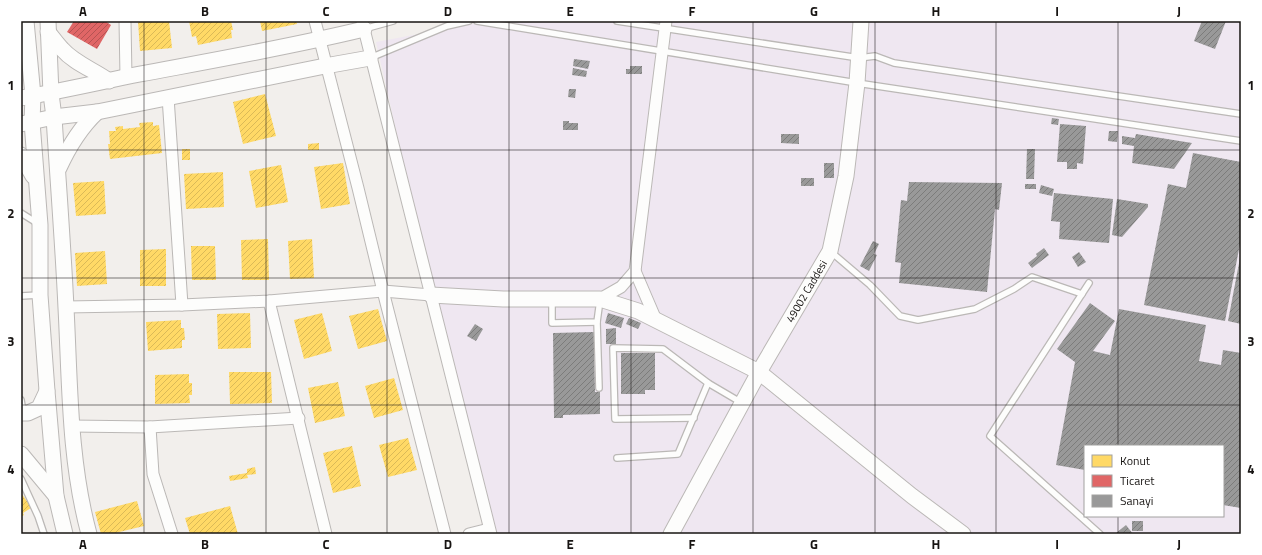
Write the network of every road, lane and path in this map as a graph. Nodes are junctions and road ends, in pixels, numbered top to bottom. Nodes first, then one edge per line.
1 (125, 21) edge
2 (315, 21) edge
3 (393, 21) edge
4 (469, 21) edge
5 (477, 21) edge
6 (617, 21) edge
7 (666, 24) edge
8 (858, 24) edge
9 (363, 25) edge
10 (26, 26) edge
11 (48, 27) edge
12 (319, 40) junction
13 (662, 52) junction
14 (21, 57) edge
15 (370, 58) junction
16 (858, 58) junction
17 (325, 66) junction
18 (126, 76) junction
19 (109, 80) junction
20 (857, 83) junction
21 (51, 94) junction
22 (27, 97) edge
23 (168, 97) junction
24 (97, 112) junction
25 (1241, 114) edge
26 (54, 117) junction
27 (27, 123) edge
28 (1241, 141) edge
29 (21, 155) edge
30 (58, 171) junction
31 (36, 182) junction
32 (21, 213) edge
33 (40, 225) junction
34 (830, 251) junction
35 (635, 270) junction
36 (1089, 283) dead end
37 (383, 290) junction
38 (1082, 294) junction
39 (40, 295) junction
40 (431, 295) junction
41 (21, 296) edge
42 (552, 298) junction
43 (600, 299) junction
44 (269, 300) junction
45 (182, 305) junction
46 (66, 307) junction
47 (656, 320) junction
48 (597, 322) junction
49 (759, 372) junction
50 (708, 383) junction
51 (599, 388) dead end
52 (46, 391) junction
53 (742, 403) junction
54 (22, 408) edge
55 (299, 418) junction
56 (694, 418) junction
57 (71, 426) junction
58 (150, 427) junction
59 (21, 454) edge
60 (617, 458) dead end
61 (21, 479) edge
62 (56, 496) junction
63 (490, 531) edge
64 (44, 534) edge
65 (65, 534) edge
66 (89, 534) edge
67 (172, 534) edge
68 (326, 534) edge
69 (445, 534) edge
70 (469, 534) edge
71 (671, 534) edge
72 (963, 534) edge
73 (1100, 534) edge

1 - 18 street
2 - 12 street
3 - 9 lane
4 - 15 lane
5 - 13 lane
6 - 7 lane
7 - 13 street
7 - 16 lane
8 - 16 street, 49002 Caddesi
9 - 12 street
9 - 15 street
10 - 14 street
10 - 22 street
11 - 19 street
11 - 21 street
12 - 17 street
12 - 18 street
13 - 20 lane
13 - 35 street
15 - 17 street
15 - 40 street
16 - 20 street, 49002 Caddesi
16 - 25 lane
17 - 23 street
17 - 37 street
18 - 19 street
19 - 21 street
20 - 28 lane
20 - 34 street, 49002 Caddesi
21 - 22 street
21 - 26 street
22 - 27 street
23 - 24 street
23 - 45 street
24 - 26 street
24 - 30 street
26 - 27 street
26 - 30 street
27 - 31 street
29 - 31 street
30 - 46 street
31 - 33 street
32 - 33 lane
33 - 39 street
34 - 38 lane
34 - 49 street, 49002 Caddesi
35 - 43 street
35 - 47 street
36 - 38 lane
37 - 40 street
37 - 44 street
37 - 69 street
38 - 73 lane
39 - 41 lane
39 - 52 street
40 - 42 street
40 - 63 street
42 - 43 street
42 - 48 lane
43 - 47 street
43 - 48 lane
44 - 45 street
44 - 55 street
45 - 46 street
46 - 57 street
47 - 49 street
48 - 51 lane
49 - 53 street, 49002 Caddesi
49 - 72 street
50 - 53 lane
50 - 56 lane
50 - 56 lane
52 - 54 street
52 - 62 street
53 - 71 street, 49002 Caddesi
55 - 58 street
55 - 68 street
56 - 60 lane
57 - 58 street
57 - 66 street
58 - 67 street
59 - 62 street
61 - 64 lane
62 - 65 street
63 - 70 street

